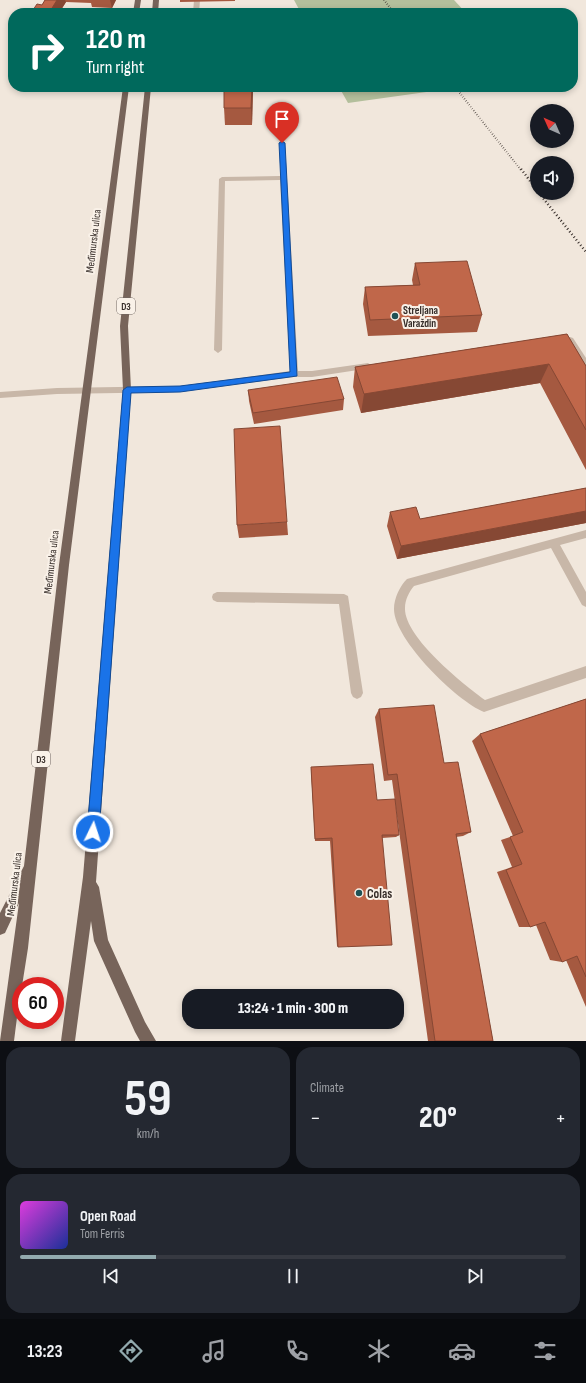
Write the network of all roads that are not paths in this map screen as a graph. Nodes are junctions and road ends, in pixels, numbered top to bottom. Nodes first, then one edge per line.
1 (125, 92) edge
2 (147, 92) edge
3 (282, 143) dead end
4 (284, 178) junction
5 (561, 340) edge
6 (218, 350) dead end
7 (586, 365) edge
8 (374, 366) edge
9 (294, 374) junction
10 (87, 390) junction
11 (127, 390) junction
12 (0, 395) edge
13 (586, 534) edge
14 (553, 542) junction
15 (217, 597) dead end
16 (586, 602) edge
17 (586, 672) edge
18 (357, 693) dead end
19 (31, 864) junction
20 (90, 877) junction
21 (0, 928) edge
22 (6, 1041) edge
23 (68, 1041) edge
24 (149, 1041) edge

1 - 10 main road, Međimurska ulica / D3
2 - 11 main road, D3
3 - 4 street
4 - 6 street
4 - 9 street
5 - 7 street
8 - 9 street
9 - 11 street
10 - 11 street
10 - 12 street
10 - 19 main road, Međimurska ulica / D3
11 - 20 main road, D3
13 - 14 street
14 - 16 street
14 - 17 street
15 - 18 street
19 - 21 main road
19 - 22 main road, Međimurska ulica / D3
20 - 23 main road, D3
20 - 24 main road, D3

